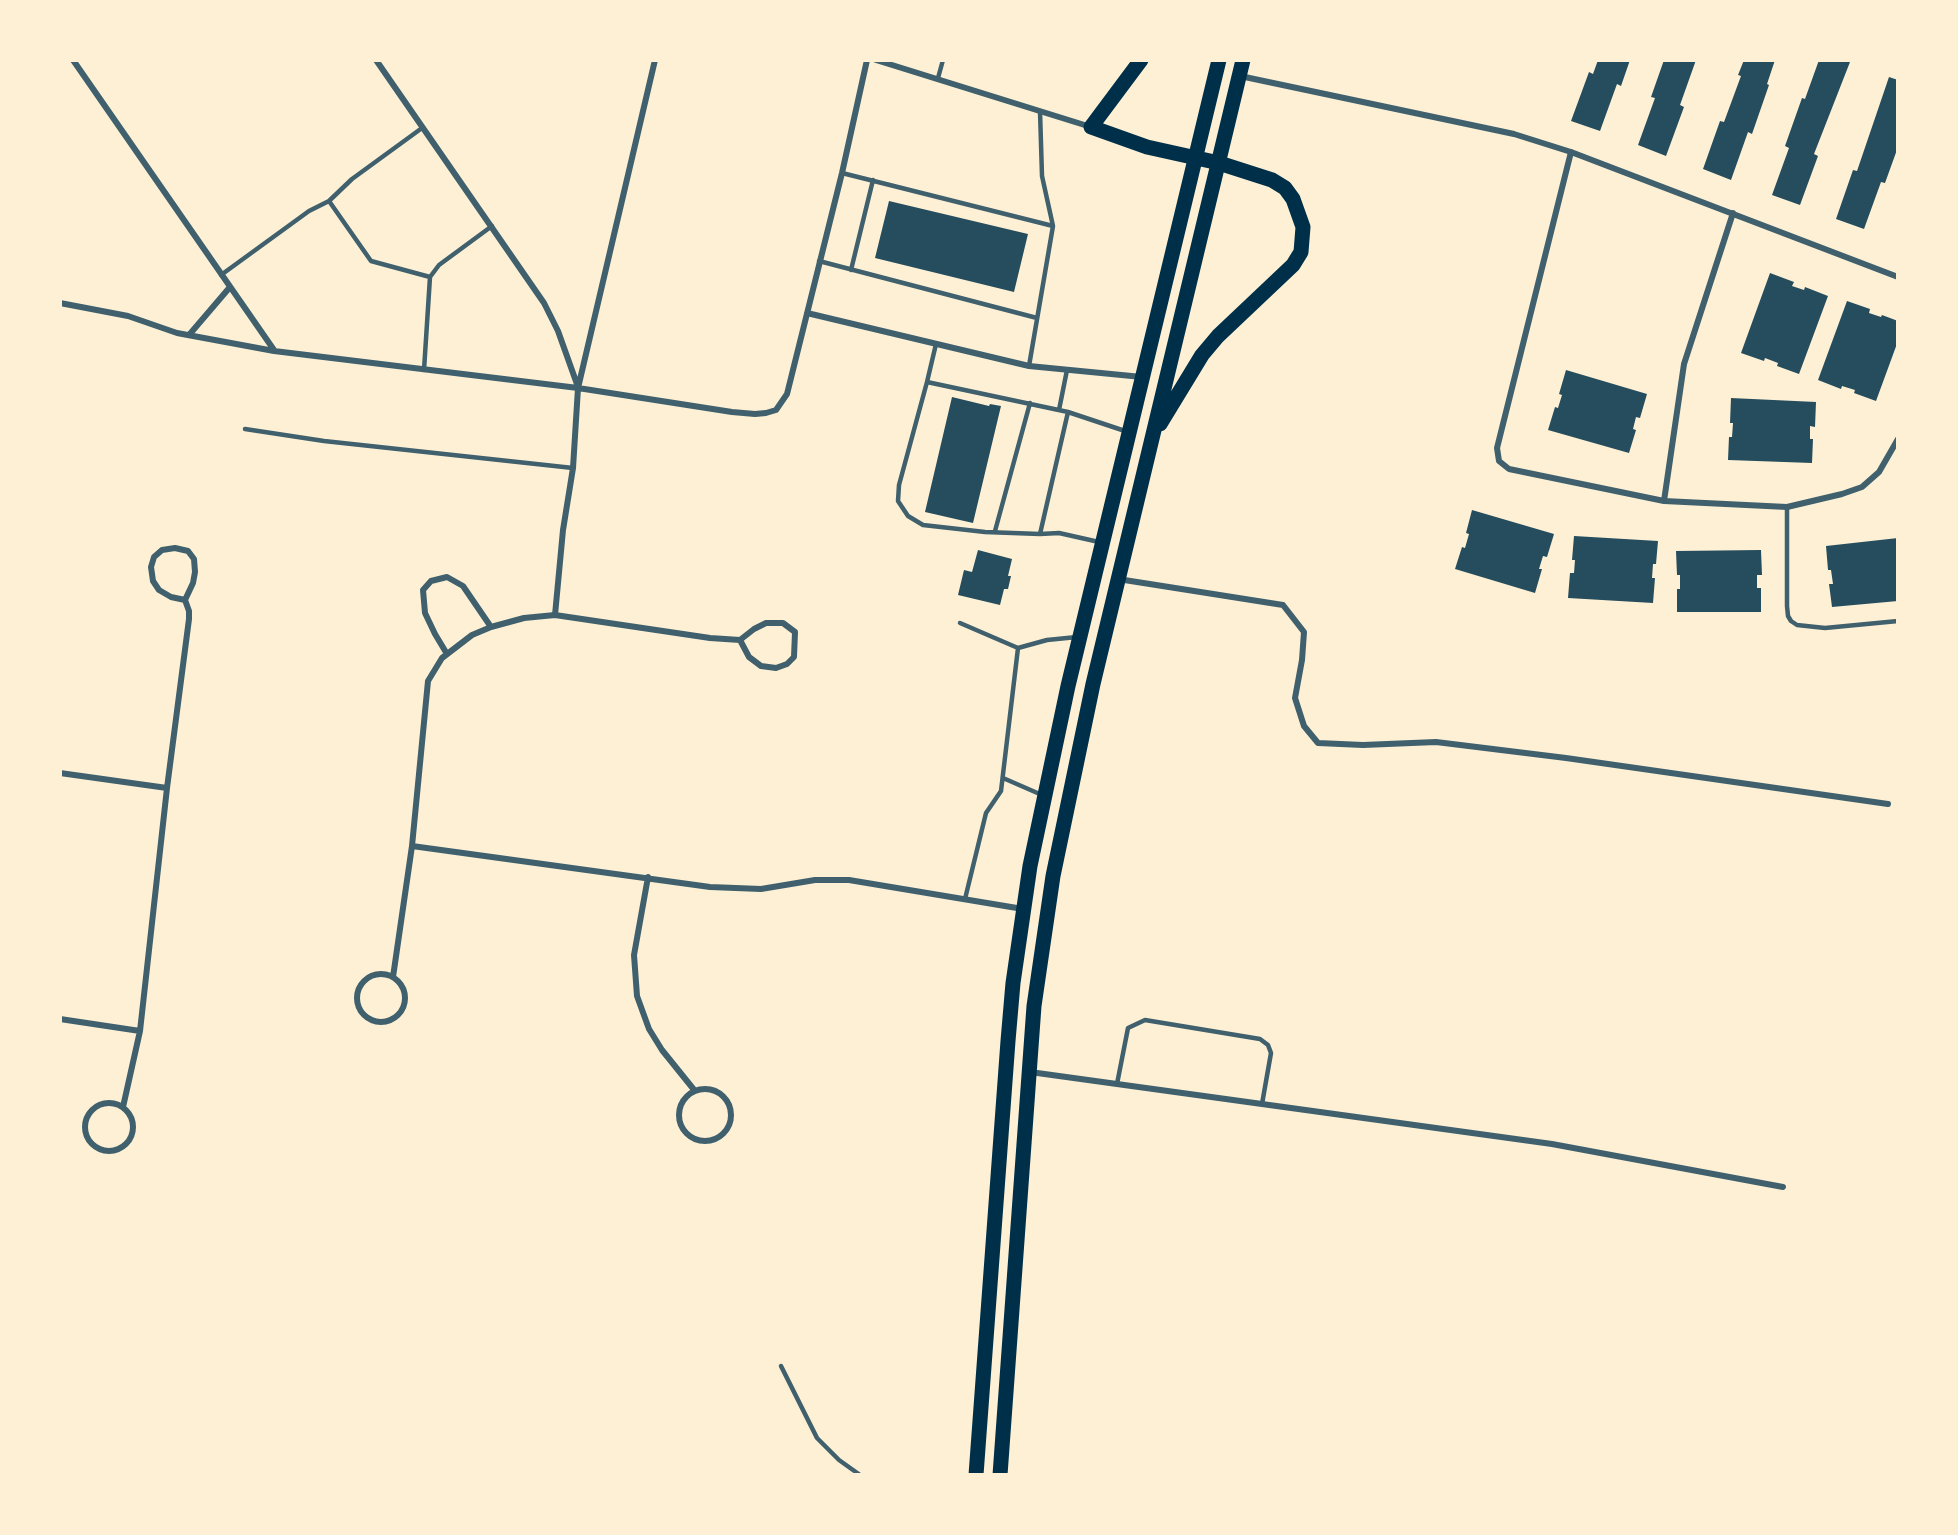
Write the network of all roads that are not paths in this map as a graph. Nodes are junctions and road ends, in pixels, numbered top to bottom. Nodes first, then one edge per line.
1 (74, 60) edge
2 (376, 60) edge
3 (655, 60) edge
4 (867, 60) edge
5 (876, 60) edge
6 (943, 60) edge
7 (1141, 60) edge
8 (1219, 60) edge
9 (1243, 60) edge
10 (1239, 75) junction
11 (938, 78) junction
12 (1040, 111) junction
13 (422, 128) junction
14 (1091, 128) junction
15 (1570, 152) junction
16 (1195, 158) junction
17 (1219, 163) junction
18 (842, 173) junction
19 (873, 180) junction
20 (328, 201) junction
21 (1733, 213) junction
22 (492, 226) junction
23 (1053, 226) junction
24 (819, 261) junction
25 (851, 270) junction
26 (221, 275) junction
27 (1898, 277) edge
28 (430, 278) junction
29 (230, 287) junction
30 (60, 303) edge
31 (807, 313) junction
32 (1037, 318) junction
33 (189, 335) junction
34 (936, 344) junction
35 (274, 351) junction
36 (1029, 366) junction
37 (424, 370) junction
38 (1067, 370) junction
39 (1142, 377) junction
40 (927, 382) junction
41 (578, 388) junction
42 (1030, 403) junction
43 (1059, 410) junction
44 (1068, 412) junction
45 (245, 429) dead end
46 (1129, 432) junction
47 (1152, 436) junction
48 (1898, 440) edge
49 (573, 468) junction
50 (1664, 501) junction
51 (1787, 507) junction
52 (995, 531) junction
53 (1040, 534) junction
54 (1102, 542) junction
55 (1117, 579) junction
56 (185, 600) junction
57 (555, 615) junction
58 (1898, 621) edge
59 (960, 623) dead end
60 (491, 627) junction
61 (1079, 637) junction
62 (740, 640) junction
63 (1018, 648) junction
64 (447, 654) junction
65 (60, 773) edge
66 (1003, 778) junction
67 (167, 788) junction
68 (1044, 795) junction
69 (1888, 804) dead end
70 (412, 846) junction
71 (648, 877) junction
72 (965, 899) junction
73 (1024, 909) junction
74 (393, 977) junction
75 (60, 1019) edge
76 (140, 1030) junction
77 (1028, 1071) junction
78 (1117, 1083) junction
79 (695, 1091) junction
80 (1262, 1104) junction
81 (123, 1107) junction
82 (1783, 1187) dead end
83 (781, 1366) dead end
84 (860, 1475) edge
85 (976, 1475) edge
86 (1000, 1475) edge

1 - 26 street
2 - 13 street
3 - 41 street
4 - 18 street
5 - 11 street
6 - 11 lane
7 - 14 highway
8 - 16 highway
9 - 10 highway
10 - 15 street
10 - 17 highway
11 - 12 street
12 - 14 street
12 - 23 lane
13 - 20 lane
13 - 22 street
14 - 16 highway
15 - 21 street
15 - 50 street
16 - 17 highway
16 - 39 highway
17 - 47 highway
17 - 47 highway
18 - 19 lane
18 - 24 street
19 - 23 lane
19 - 25 lane
20 - 26 lane
20 - 28 lane
21 - 27 street
21 - 50 street
22 - 28 lane
22 - 41 street
23 - 32 lane
24 - 25 lane
24 - 31 street
25 - 32 lane
26 - 29 street
28 - 37 lane
29 - 33 street
29 - 35 street
30 - 33 street
31 - 34 street
31 - 41 street
32 - 36 lane
33 - 35 street
34 - 36 street
34 - 40 lane
35 - 37 street
36 - 38 street
37 - 41 street
38 - 39 street
38 - 43 lane
39 - 46 highway
40 - 42 lane
40 - 52 lane
41 - 49 street
42 - 43 lane
42 - 52 lane
43 - 44 lane
44 - 46 lane
44 - 53 lane
45 - 49 lane
46 - 54 highway
47 - 55 highway
48 - 51 street
49 - 57 street
50 - 51 street
51 - 58 lane
52 - 53 lane
53 - 54 lane
54 - 61 highway
55 - 69 street
55 - 77 highway
56 - 56 street
56 - 67 street
57 - 60 street
57 - 62 street
59 - 63 lane
60 - 64 street
60 - 64 street
61 - 63 lane
61 - 68 highway
62 - 62 street
63 - 66 lane
64 - 70 street
65 - 67 street
66 - 68 lane
66 - 72 lane
67 - 76 street
68 - 73 highway
70 - 71 street
70 - 74 street
71 - 72 street
71 - 79 street
72 - 73 street
73 - 85 highway
74 - 74 street
75 - 76 street
76 - 81 street
77 - 78 street
77 - 86 highway
78 - 80 street
78 - 80 lane
79 - 79 street
80 - 82 street
81 - 81 street
83 - 84 lane

